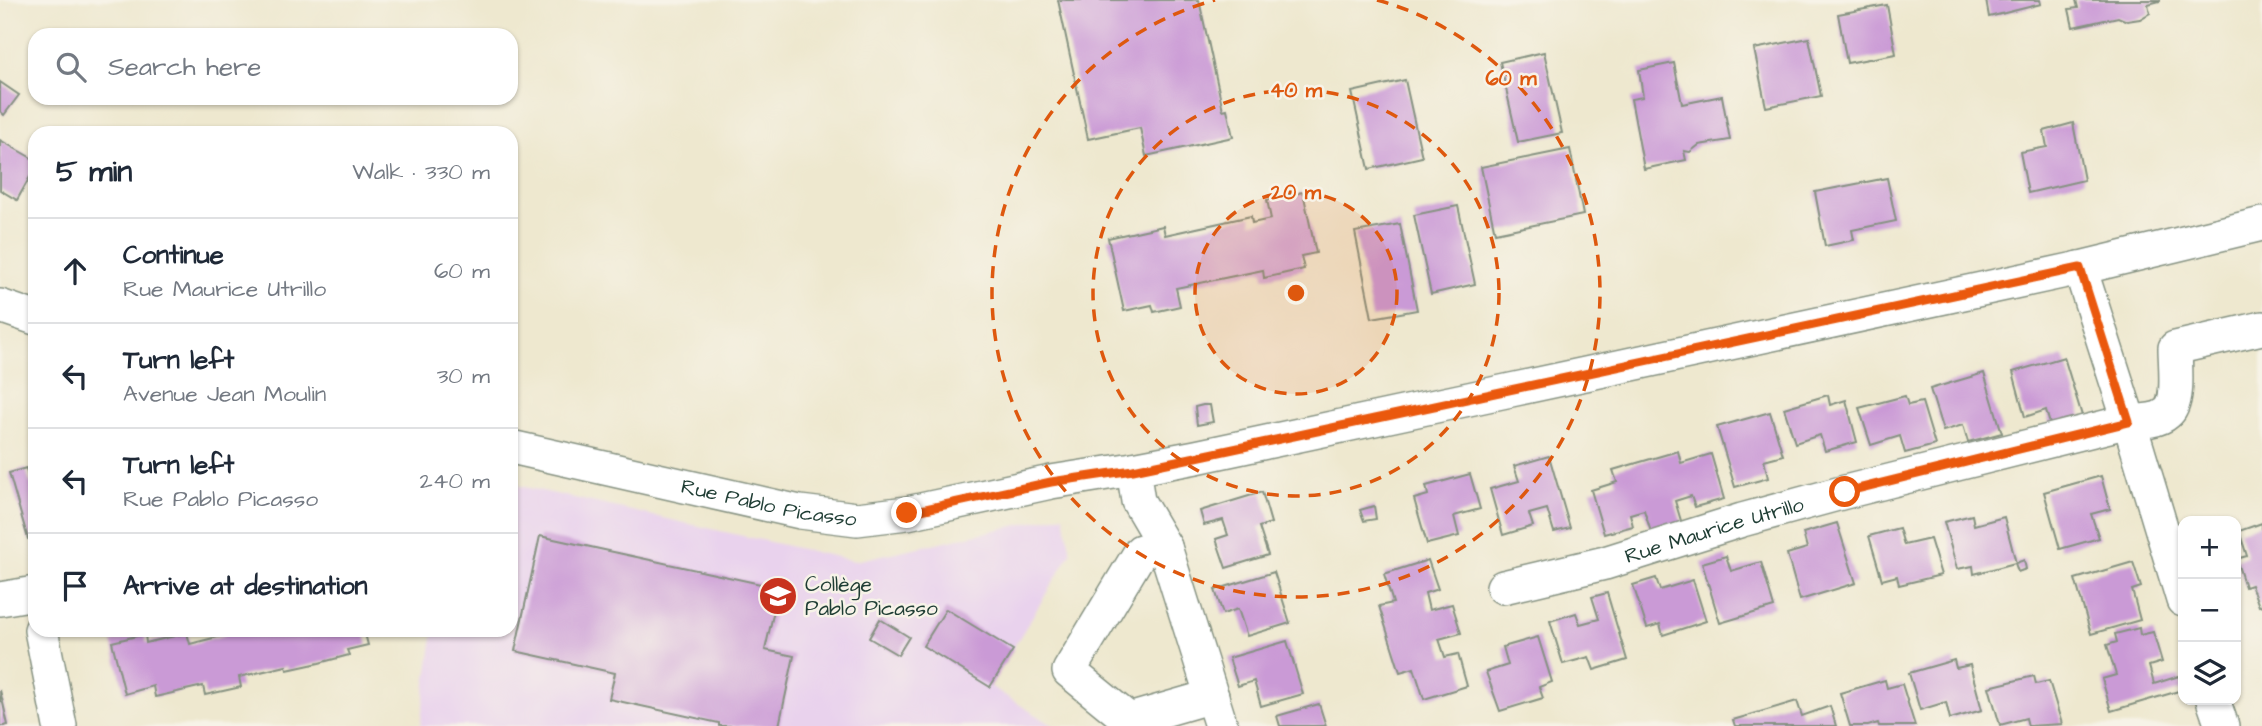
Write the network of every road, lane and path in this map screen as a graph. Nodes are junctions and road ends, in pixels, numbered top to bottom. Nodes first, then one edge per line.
1 (2262, 224) edge
2 (2080, 268) junction
3 (0, 306) edge
4 (28, 316) edge
5 (2262, 328) edge
6 (2129, 422) junction
7 (518, 449) edge
8 (1133, 470) junction
9 (1166, 547) junction
10 (2178, 584) edge
11 (1503, 587) dead end
12 (42, 637) edge
13 (2215, 705) edge
14 (1217, 711) edge
15 (60, 726) edge
16 (2221, 726) edge

1 - 2 street, Rue Pablo Picasso
2 - 6 street
2 - 8 street, Rue Pablo Picasso
3 - 4 street
5 - 6 street, Rue Maurice Utrillo
6 - 10 street
6 - 11 street, Rue Maurice Utrillo
7 - 8 street, Rue Pablo Picasso
8 - 9 street
9 - 14 street
9 - 14 street
12 - 15 street
13 - 16 street

